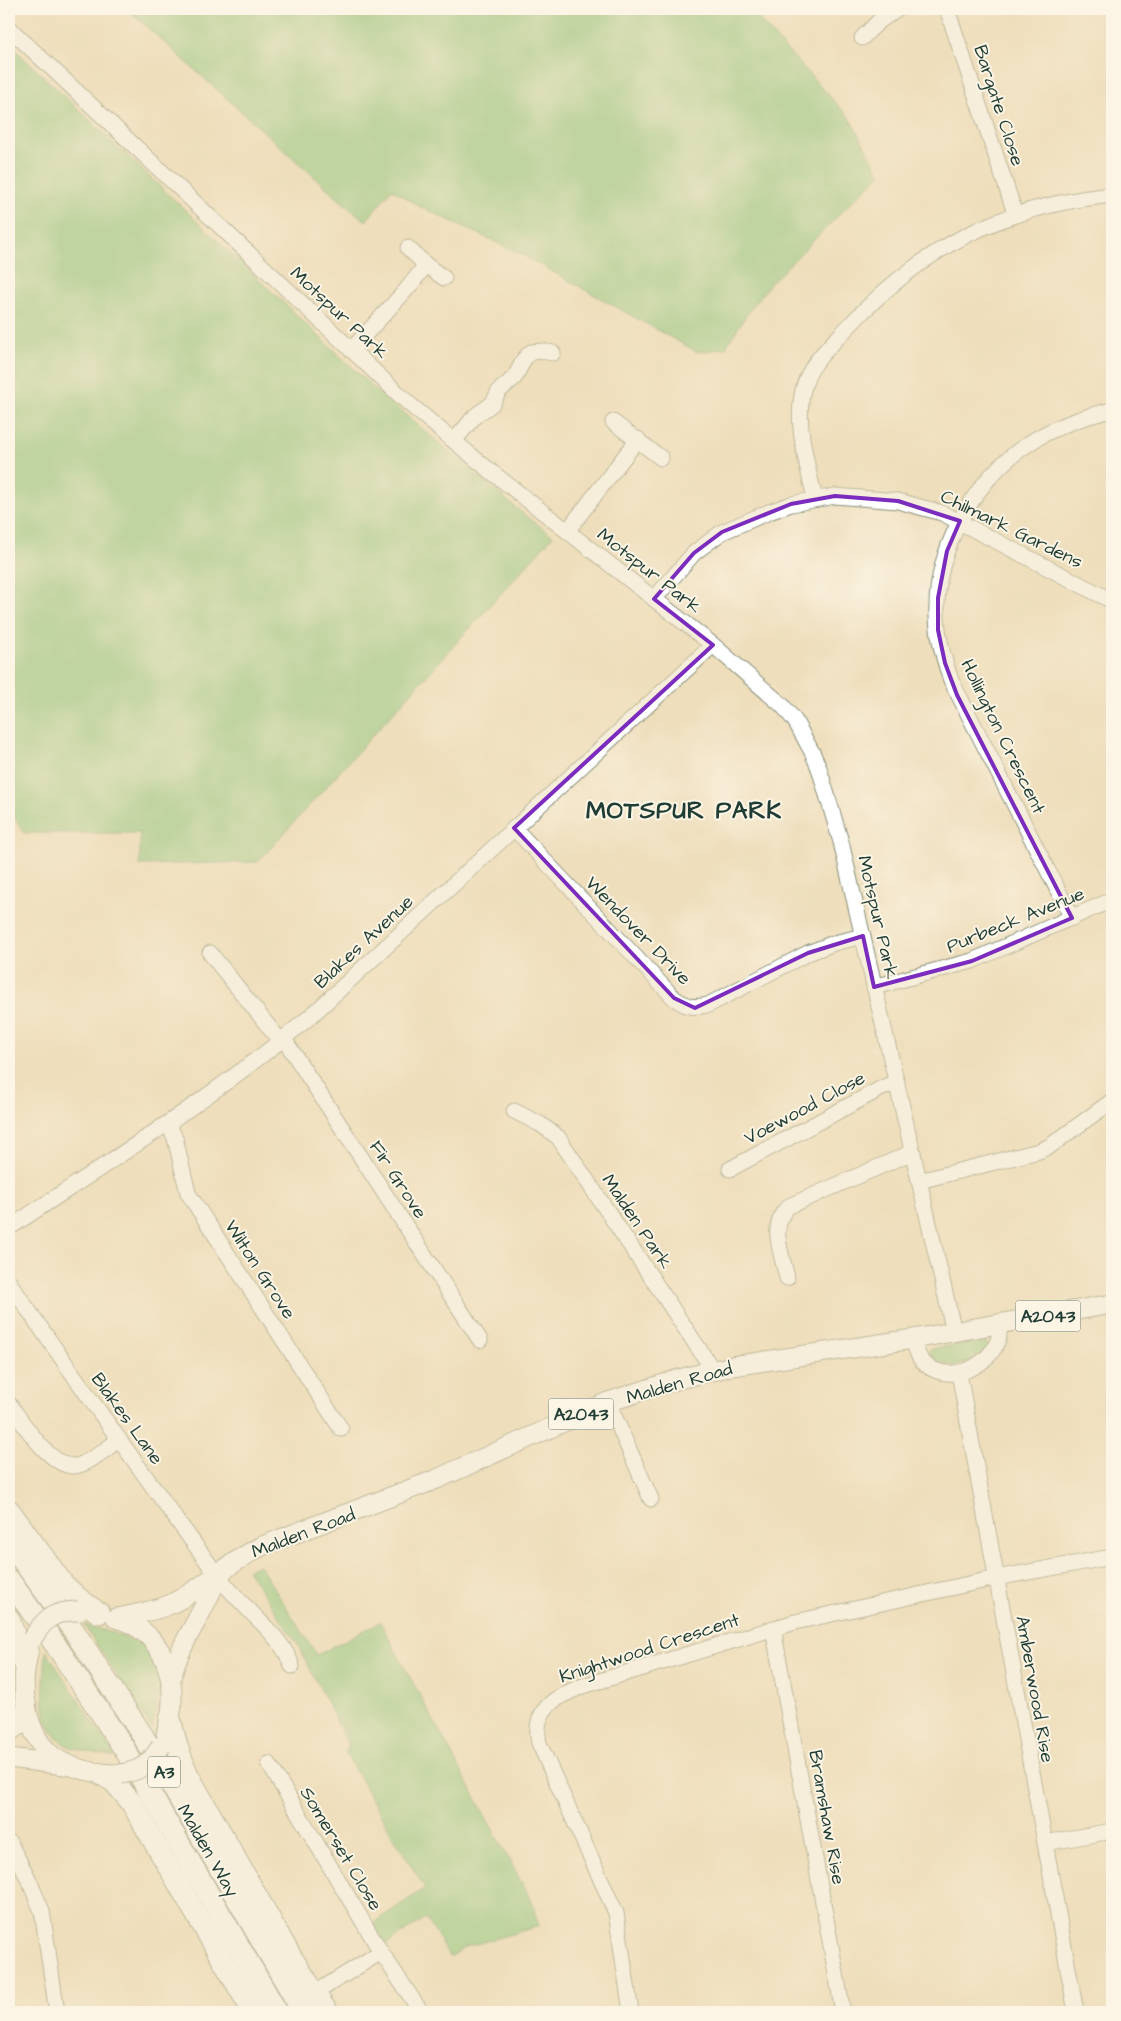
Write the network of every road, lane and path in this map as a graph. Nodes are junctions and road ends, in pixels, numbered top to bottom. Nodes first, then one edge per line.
1 (897, 9) edge
2 (947, 9) edge
3 (9, 28) edge
4 (862, 38) dead end
5 (1112, 195) edge
6 (1015, 213) junction
7 (408, 248) dead end
8 (426, 265) junction
9 (444, 278) dead end
10 (351, 350) junction
11 (553, 353) dead end
12 (1112, 410) edge
13 (613, 422) dead end
14 (638, 439) junction
15 (454, 441) junction
16 (661, 458) dead end
17 (815, 498) junction
18 (960, 520) junction
19 (568, 530) junction
20 (654, 599) junction
21 (1112, 601) edge
22 (713, 645) junction
23 (514, 828) junction
24 (1112, 900) edge
25 (1072, 918) junction
26 (862, 936) junction
27 (210, 953) dead end
28 (874, 986) junction
29 (282, 1040) junction
30 (897, 1082) junction
31 (1112, 1101) edge
32 (514, 1111) dead end
33 (168, 1123) junction
34 (912, 1152) junction
35 (730, 1169) dead end
36 (919, 1181) junction
37 (9, 1228) edge
38 (788, 1278) dead end
39 (9, 1282) edge
40 (1112, 1304) edge
41 (999, 1324) junction
42 (954, 1332) junction
43 (913, 1339) junction
44 (480, 1340) dead end
45 (713, 1370) junction
46 (960, 1373) junction
47 (608, 1402) junction
48 (9, 1404) edge
49 (341, 1429) dead end
50 (119, 1440) junction
51 (651, 1499) dead end
52 (9, 1510) edge
53 (9, 1542) edge
54 (1112, 1557) edge
55 (218, 1575) junction
56 (996, 1578) junction
57 (9, 1580) edge
58 (109, 1616) junction
59 (9, 1619) edge
60 (772, 1628) junction
61 (25, 1665) junction
62 (292, 1666) dead end
63 (171, 1678) junction
64 (26, 1708) junction
65 (170, 1719) junction
66 (9, 1732) edge
67 (9, 1758) edge
68 (268, 1764) dead end
69 (69, 1766) junction
70 (111, 1774) junction
71 (1112, 1831) edge
72 (9, 1842) edge
73 (1045, 1843) junction
74 (381, 1952) junction
75 (315, 1994) junction
76 (57, 2012) edge
77 (254, 2012) edge
78 (277, 2012) edge
79 (303, 2012) edge
80 (327, 2012) edge
81 (421, 2012) edge
82 (631, 2012) edge
83 (843, 2012) edge
84 (1076, 2012) edge

1 - 4 street
2 - 6 street, Bargate Close
3 - 10 street, Motspur Park
5 - 6 street
6 - 17 street
7 - 8 street
8 - 9 street
8 - 10 street
10 - 15 street, Motspur Park
11 - 15 street
12 - 18 street, Hollington Crescent
13 - 14 street
14 - 16 street
14 - 19 street
15 - 19 street, Motspur Park
17 - 18 street, Chilmark Gardens
17 - 20 street, Chilmark Gardens
18 - 21 street, Chilmark Gardens
18 - 25 street, Hollington Crescent
19 - 20 street, Motspur Park
20 - 22 street, Motspur Park
22 - 23 street, Blakes Avenue
22 - 26 street, Motspur Park
23 - 26 street, Wendover Drive
23 - 29 street, Blakes Avenue
24 - 25 street, Purbeck Avenue
25 - 28 street, Purbeck Avenue
26 - 28 street, Motspur Park
27 - 29 street, Fir Grove
28 - 30 street, Motspur Park
29 - 33 street, Blakes Avenue
29 - 44 street, Fir Grove
30 - 34 street, Motspur Park
30 - 35 street, Voewood Close
31 - 36 street
32 - 45 street, Malden Park
33 - 37 street, Blakes Avenue
33 - 49 street, Wilton Grove
34 - 36 street, Motspur Park
34 - 38 street
36 - 42 street, Motspur Park
39 - 50 street, Blakes Lane
40 - 41 main road, Malden Road / A2043
41 - 42 main road, Malden Road / A2043
41 - 46 street
42 - 43 main road, Malden Road / A2043
43 - 45 main road, Malden Road / A2043
43 - 46 street
45 - 47 main road, Malden Road / A2043
46 - 56 street, Amberwood Rise
47 - 51 street
47 - 55 main road, Malden Road / A2043
48 - 50 street
50 - 55 street, Blakes Lane
52 - 58 highway
53 - 79 highway, Malden Way / A3
54 - 56 street, Knightwood Crescent
55 - 58 main road, Malden Road / A2043
55 - 62 street, Blakes Lane
55 - 63 main road, Malden Road / A2043
56 - 60 street, Knightwood Crescent
56 - 73 street, Amberwood Rise
57 - 78 highway, Malden Way / A3
58 - 61 main road, bridge
58 - 63 main road
59 - 61 highway
60 - 82 street, Knightwood Crescent
60 - 83 street, Bramshaw Rise
61 - 64 main road
63 - 65 main road
64 - 66 main road
64 - 69 main road
65 - 70 main road, bridge
65 - 75 highway
67 - 69 main road
68 - 74 street, Somerset Close
69 - 70 main road
70 - 77 highway
71 - 73 street
72 - 76 street
73 - 84 street, Amberwood Rise
74 - 75 street
74 - 81 street, Somerset Close
75 - 80 highway

